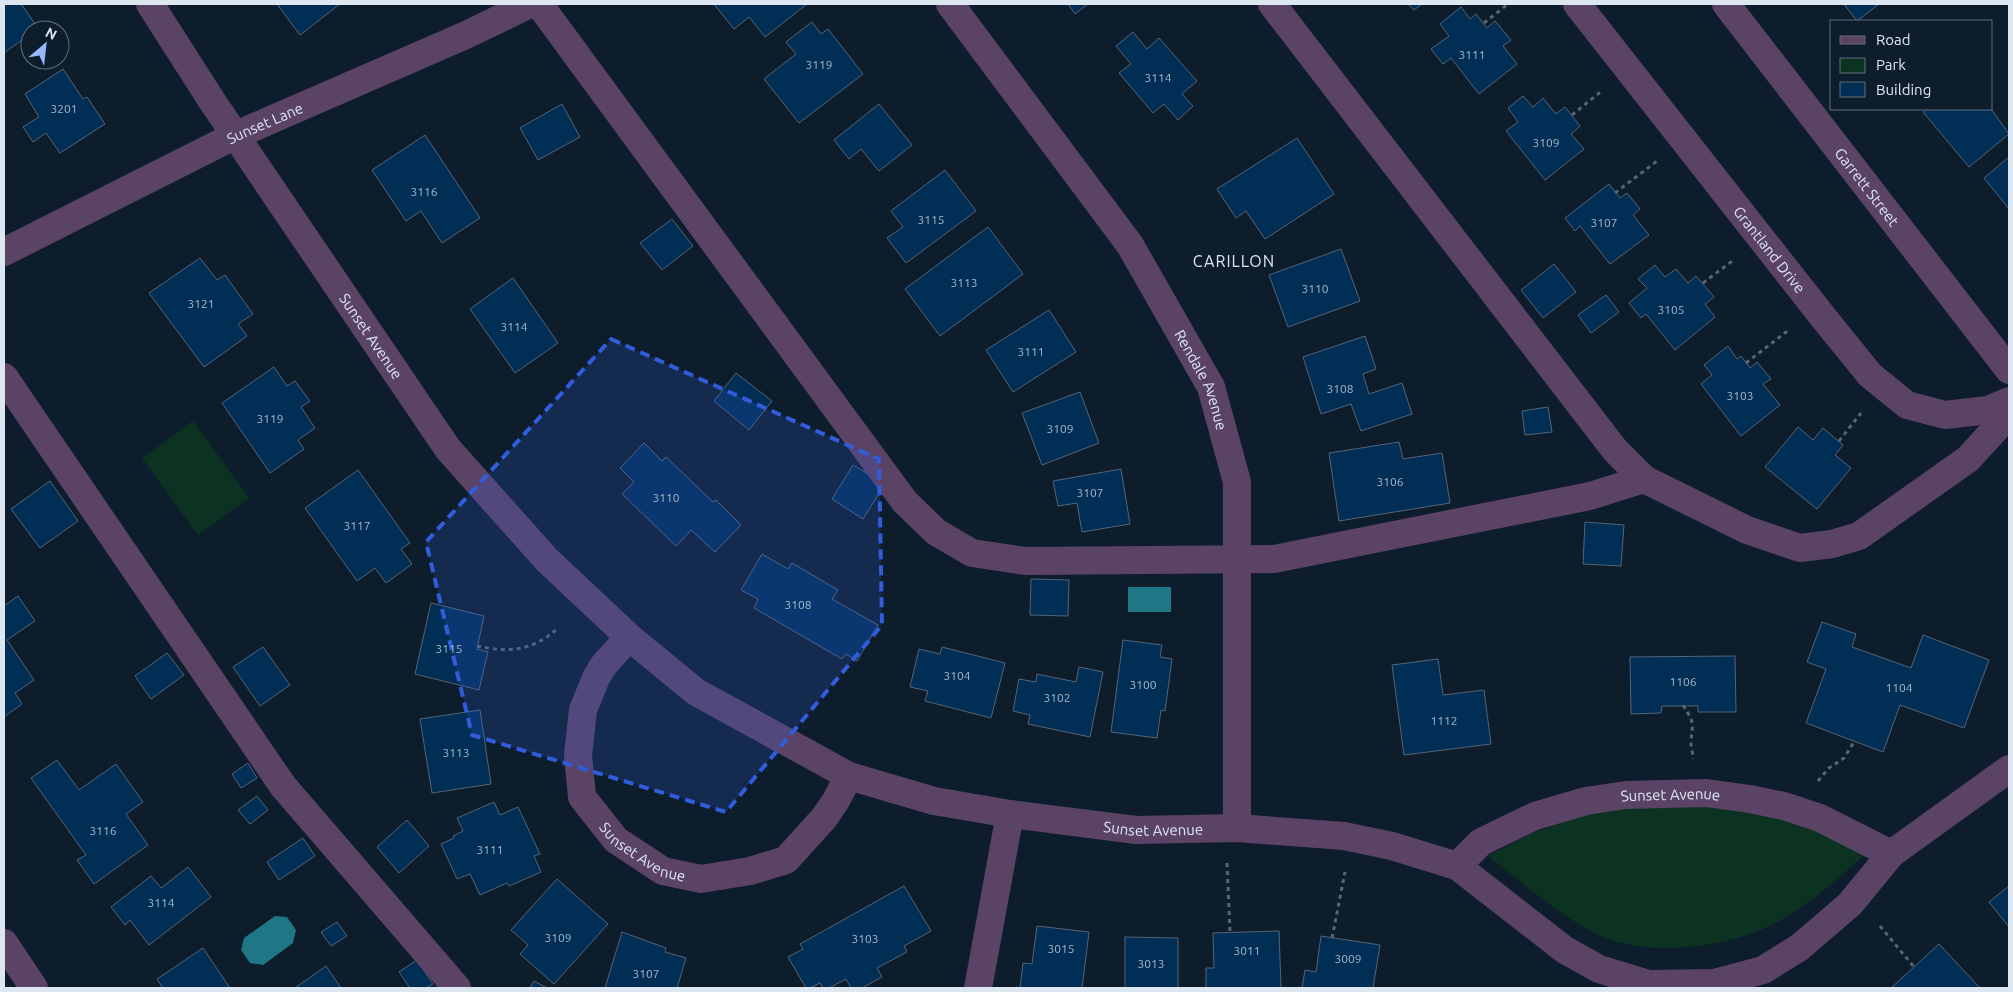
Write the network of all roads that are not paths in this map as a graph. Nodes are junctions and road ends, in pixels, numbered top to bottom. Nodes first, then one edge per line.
1 (150, 4) edge
2 (530, 4) edge
3 (539, 4) edge
4 (950, 4) edge
5 (1272, 4) edge
6 (1577, 4) edge
7 (1726, 4) edge
8 (236, 135) junction
9 (4, 252) edge
10 (2009, 370) edge
11 (4, 377) edge
12 (2009, 401) edge
13 (2009, 406) edge
14 (1644, 479) junction
15 (1237, 559) junction
16 (630, 636) junction
17 (2009, 769) edge
18 (849, 776) junction
19 (1010, 814) junction
20 (1237, 828) junction
21 (1891, 854) junction
22 (1457, 866) junction
23 (4, 943) edge
24 (1648, 986) edge
25 (1714, 986) edge
26 (34, 988) edge
27 (457, 988) edge
28 (978, 988) edge

1 - 8 street, Sunset Avenue
2 - 8 street, Sunset Lane
3 - 15 street
4 - 15 street, Rendale Avenue
5 - 14 street
6 - 12 street, Grantland Drive
7 - 10 street, Garrett Street
8 - 9 street, Sunset Lane
8 - 16 street, Sunset Avenue
11 - 27 street
13 - 14 street
14 - 15 street
15 - 20 street, Rendale Avenue
16 - 18 street, Sunset Avenue
16 - 18 street, Sunset Avenue
17 - 21 street, Sunset Avenue
18 - 19 street, Sunset Avenue
19 - 20 street, Sunset Avenue
19 - 28 street
20 - 22 street, Sunset Avenue
21 - 22 street, Sunset Avenue
21 - 25 street, Sunset Avenue
22 - 24 street, Sunset Avenue
23 - 26 street
24 - 25 street, Sunset Avenue

